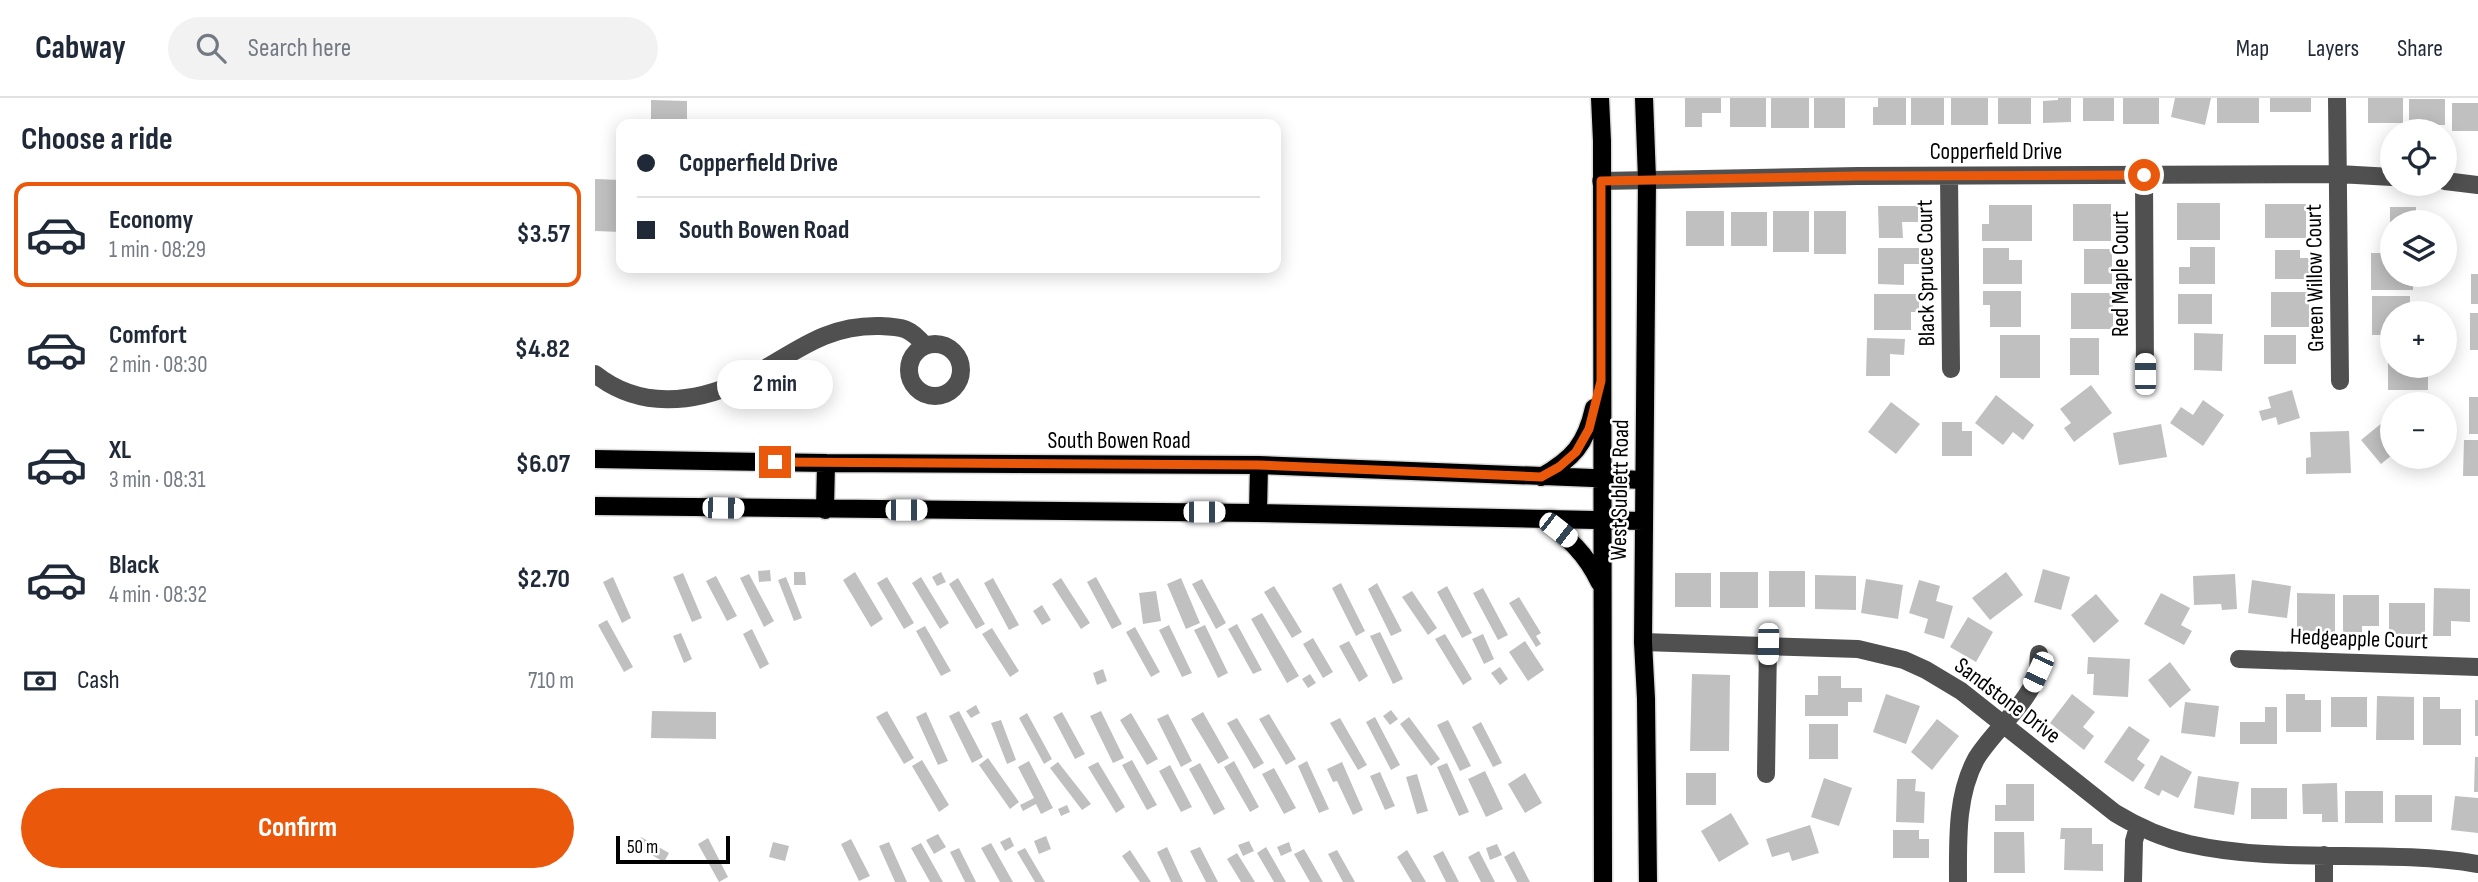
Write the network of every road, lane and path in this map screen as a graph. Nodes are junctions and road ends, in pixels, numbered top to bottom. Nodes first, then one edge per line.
1 (1599, 98) edge
2 (1644, 98) edge
3 (2337, 98) edge
4 (2338, 174) junction
5 (2144, 175) junction
6 (1949, 176) junction
7 (2380, 176) edge
8 (1647, 179) junction
9 (1601, 181) junction
10 (2457, 182) edge
11 (2478, 185) edge
12 (925, 346) dead end
13 (1951, 369) dead end
14 (595, 374) edge
15 (2145, 374) dead end
16 (1601, 381) junction
17 (2340, 381) dead end
18 (595, 458) edge
19 (826, 463) junction
20 (1259, 465) junction
21 (1541, 477) junction
22 (1602, 480) junction
23 (1643, 480) junction
24 (595, 506) edge
25 (825, 510) junction
26 (1258, 513) junction
27 (1543, 519) junction
28 (1602, 520) junction
29 (1643, 521) junction
30 (1602, 588) junction
31 (1643, 642) junction
32 (1768, 644) junction
33 (2039, 654) dead end
34 (2239, 659) dead end
35 (2478, 667) edge
36 (2003, 724) junction
37 (1766, 774) dead end
38 (2138, 827) junction
39 (2324, 855) junction
40 (2478, 864) edge
41 (1603, 882) edge
42 (1648, 882) edge
43 (1958, 882) edge
44 (2133, 882) edge
45 (2323, 882) edge

1 - 9 main road, West Sublett Road
2 - 8 main road, West Sublett Road
3 - 4 street, Green Willow Court
4 - 5 street, Copperfield Drive
4 - 7 street, Copperfield Drive
4 - 17 street, Green Willow Court
5 - 6 street, Copperfield Drive
5 - 15 street, Red Maple Court
6 - 8 street, Copperfield Drive
6 - 13 street, Black Spruce Court
8 - 9 street, Copperfield Drive
8 - 23 main road, West Sublett Road
9 - 16 main road, West Sublett Road
10 - 11 street
12 - 14 street
16 - 21 main road
16 - 22 main road, West Sublett Road
18 - 19 main road, South Bowen Road
19 - 20 main road, South Bowen Road
19 - 25 main road
20 - 21 main road, South Bowen Road
20 - 26 main road
21 - 22 main road, South Bowen Road
22 - 23 main road, South Bowen Road
22 - 28 main road, West Sublett Road
23 - 29 main road, West Sublett Road
24 - 25 main road
25 - 26 main road
26 - 27 main road
27 - 28 main road
27 - 30 main road
28 - 29 main road
28 - 30 main road, West Sublett Road
29 - 31 main road, West Sublett Road
30 - 41 main road, West Sublett Road
31 - 32 street, Sandstone Drive
31 - 42 main road, West Sublett Road
32 - 36 street, Sandstone Drive
32 - 37 street
33 - 36 street
34 - 35 street, Hedgeapple Court
36 - 38 street, Sandstone Drive
36 - 43 street
38 - 39 street, Sandstone Drive
38 - 44 street
39 - 40 street, Sandstone Drive
39 - 45 street

